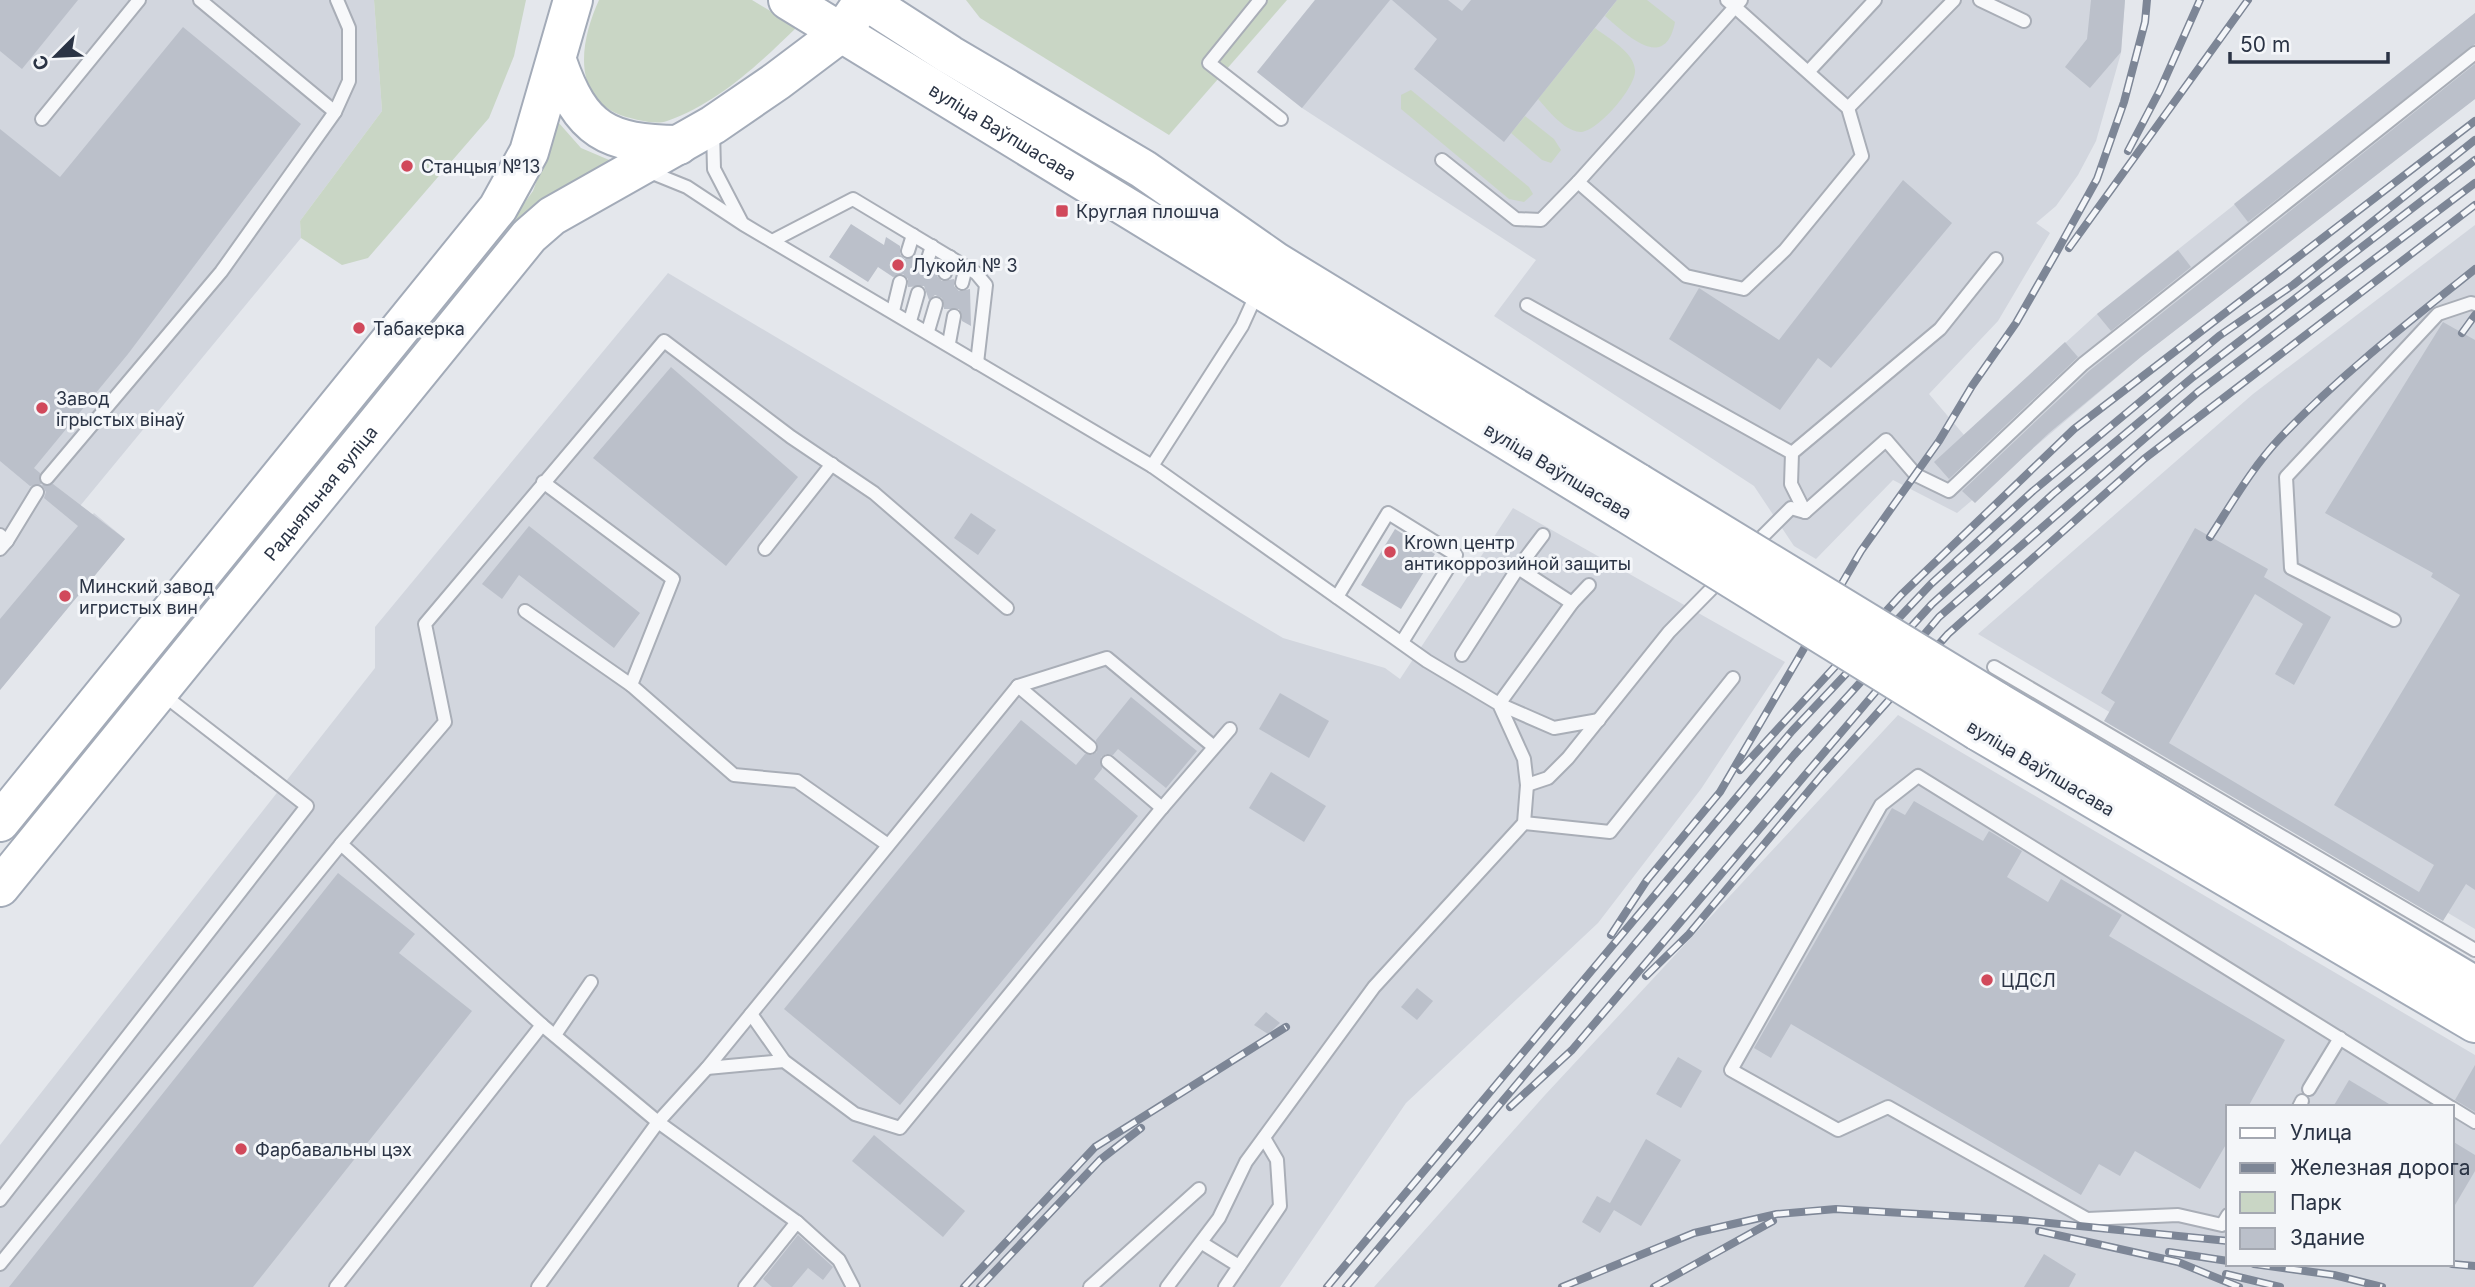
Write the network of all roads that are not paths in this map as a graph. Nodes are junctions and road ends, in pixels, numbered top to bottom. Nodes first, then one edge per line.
1 (139, 0) edge
2 (200, 0) edge
3 (337, 0) edge
4 (573, 0) edge
5 (788, 0) edge
6 (865, 0) edge
7 (1260, 0) edge
8 (1875, 0) edge
9 (1954, 0) edge
10 (1980, 0) edge
11 (1734, 2) edge
12 (2024, 21) dead end
13 (842, 32) junction
14 (2475, 53) edge
15 (556, 61) junction
16 (1809, 71) junction
17 (1848, 108) junction
18 (335, 112) junction
19 (42, 119) dead end
20 (1280, 119) dead end
21 (713, 125) junction
22 (679, 145) junction
23 (1442, 160) dead end
24 (640, 168) junction
25 (1578, 182) junction
26 (743, 224) junction
27 (913, 235) junction
28 (772, 241) junction
29 (932, 246) junction
30 (908, 251) dead end
31 (950, 257) junction
32 (1996, 259) dead end
33 (927, 262) dead end
34 (966, 267) junction
35 (945, 273) dead end
36 (900, 282) dead end
37 (962, 284) dead end
38 (1259, 290) junction
39 (918, 293) dead end
40 (936, 304) dead end
41 (2475, 304) edge
42 (1527, 305) dead end
43 (893, 311) junction
44 (954, 316) dead end
45 (910, 321) junction
46 (928, 331) junction
47 (949, 343) junction
48 (977, 363) junction
49 (1792, 453) junction
50 (832, 464) junction
51 (1152, 466) junction
52 (47, 478) dead end
53 (543, 482) junction
54 (37, 492) dead end
55 (1631, 497) junction
56 (1805, 512) junction
57 (1542, 535) dead end
58 (2, 541) edge
59 (765, 549) dead end
60 (1518, 569) junction
61 (1589, 584) dead end
62 (1337, 597) junction
63 (1572, 603) junction
64 (1007, 608) dead end
65 (526, 611) dead end
66 (2394, 620) dead end
67 (1402, 642) junction
68 (1462, 655) dead end
69 (1733, 678) dead end
70 (631, 685) junction
71 (1018, 685) junction
72 (158, 691) junction
73 (1989, 700) junction
74 (1499, 704) junction
75 (1599, 720) junction
76 (1230, 729) dead end
77 (1090, 747) dead end
78 (1214, 747) junction
79 (1108, 762) dead end
80 (1527, 785) junction
81 (1162, 808) junction
82 (0, 822) edge
83 (1524, 823) junction
84 (341, 844) junction
85 (888, 845) junction
86 (0, 887) edge
87 (2475, 950) edge
88 (591, 982) dead end
89 (2475, 986) edge
90 (751, 1014) junction
91 (2475, 1023) edge
92 (542, 1025) junction
93 (555, 1035) junction
94 (2340, 1038) junction
95 (784, 1061) junction
96 (707, 1068) junction
97 (2309, 1089) dead end
98 (2448, 1105) edge
99 (2454, 1109) edge
100 (657, 1122) junction
101 (2475, 1122) edge
102 (1264, 1139) junction
103 (1199, 1189) dead end
104 (0, 1200) edge
105 (2226, 1218) edge
106 (797, 1222) junction
107 (1202, 1243) junction
108 (0, 1264) edge
109 (1239, 1266) junction
110 (336, 1287) edge
111 (538, 1287) edge
112 (746, 1287) edge
113 (853, 1287) edge
114 (1090, 1287) edge
115 (1167, 1287) edge
116 (1225, 1287) edge

1 - 19 lane
2 - 18 lane
3 - 18 lane
4 - 15 main road
5 - 13 main road, вуліца Ваўпшасава
6 - 13 main road, Радыяльная вуліца
6 - 55 main road, вуліца Ваўпшасава
7 - 20 lane
8 - 16 lane
9 - 17 lane
10 - 12 lane
11 - 16 lane
11 - 25 lane
13 - 21 main road, Радыяльная вуліца
13 - 38 main road, вуліца Ваўпшасава
14 - 56 lane
15 - 22 main road
15 - 82 main road
16 - 17 lane
17 - 25 lane
18 - 52 lane
21 - 22 main road, Радыяльная вуліца
21 - 26 lane
22 - 24 main road, Радыяльная вуліца
23 - 25 lane
24 - 26 lane
24 - 72 main road, Радыяльная вуліца
26 - 28 lane
27 - 28 lane
27 - 29 lane
27 - 30 lane
28 - 43 lane
29 - 31 lane
29 - 33 lane
31 - 34 lane
31 - 35 lane
32 - 49 lane
34 - 37 lane
34 - 48 lane
36 - 43 lane
38 - 51 lane
38 - 55 main road, вуліца Ваўпшасава
39 - 45 lane
40 - 46 lane
41 - 66 lane
42 - 49 lane
43 - 45 lane
44 - 47 lane
45 - 46 lane
46 - 47 lane
47 - 48 lane
48 - 51 lane
49 - 56 lane
50 - 53 lane
50 - 59 lane
50 - 64 lane
51 - 62 lane
53 - 70 lane
53 - 84 lane
54 - 58 lane
55 - 73 main road, вуліца Ваўпшасава, bridge
56 - 75 lane
57 - 60 lane
60 - 63 lane
60 - 68 lane
61 - 63 lane
62 - 67 lane
62 - 67 lane
63 - 74 lane
65 - 70 lane
67 - 74 lane
69 - 83 lane
70 - 85 lane
71 - 77 lane
71 - 78 lane
71 - 85 lane
72 - 86 main road, Радыяльная вуліца
72 - 104 lane
73 - 87 lane
73 - 89 main road, вуліца Ваўпшасава
73 - 91 main road, вуліца Ваўпшасава
74 - 75 lane
74 - 80 lane
75 - 80 lane
76 - 78 lane
78 - 81 lane
79 - 81 lane
80 - 83 lane
81 - 95 lane
83 - 102 lane
84 - 92 lane
84 - 108 lane
85 - 90 lane
88 - 93 lane
90 - 95 lane
90 - 96 lane
92 - 93 lane
92 - 110 lane
93 - 100 lane
94 - 97 lane
94 - 98 lane
94 - 105 lane
95 - 96 lane
96 - 100 lane
99 - 101 lane
100 - 106 lane
100 - 111 lane
102 - 107 lane
102 - 109 lane
103 - 114 lane
106 - 112 lane
106 - 113 lane
107 - 109 lane
107 - 115 lane
109 - 116 lane

